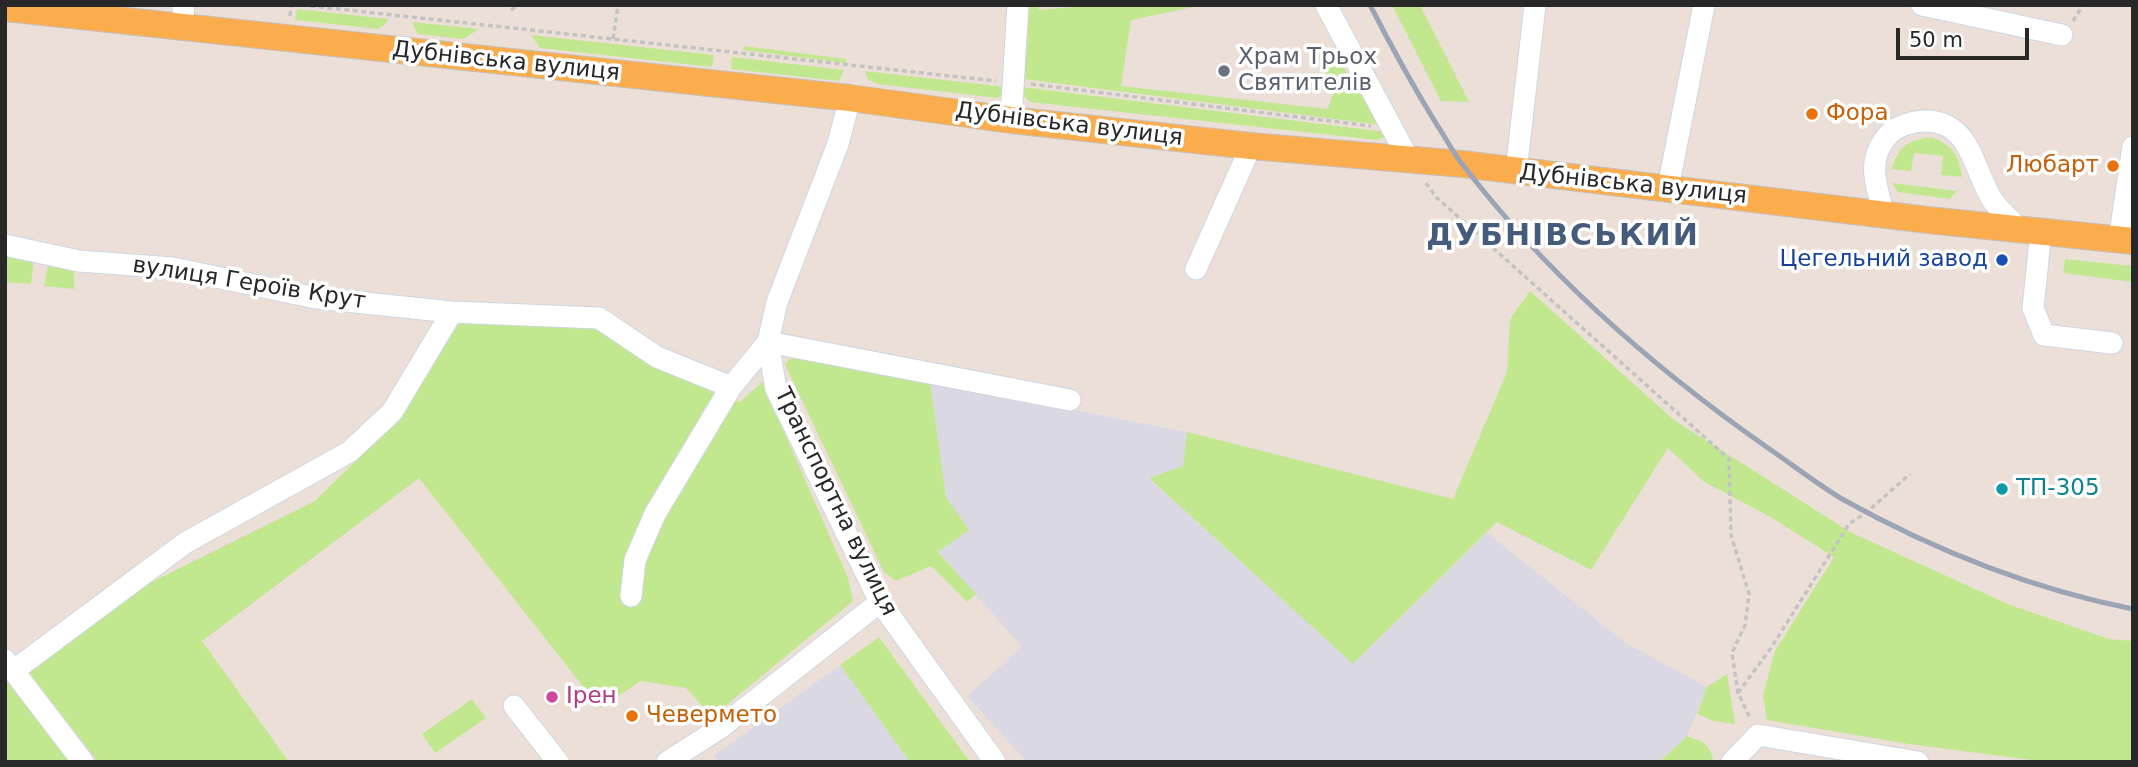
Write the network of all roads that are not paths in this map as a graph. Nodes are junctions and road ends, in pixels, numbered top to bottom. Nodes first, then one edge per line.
1 (1018, 5) edge
2 (1326, 5) edge
3 (1535, 5) edge
4 (1704, 5) edge
5 (1922, 5) edge
6 (5, 9) edge
7 (183, 17) edge
8 (2063, 35) dead end
9 (850, 98) junction
10 (1012, 120) junction
11 (1251, 146) junction
12 (2133, 147) edge
13 (1409, 160) junction
14 (1516, 172) junction
15 (1668, 188) junction
16 (1884, 214) junction
17 (2030, 230) junction
18 (2126, 240) edge
19 (5, 246) edge
20 (1196, 269) dead end
21 (452, 312) junction
22 (768, 342) junction
23 (2112, 343) dead end
24 (731, 387) junction
25 (1070, 400) dead end
26 (631, 596) dead end
27 (880, 602) junction
28 (9, 665) edge
29 (514, 706) dead end
30 (79, 761) edge
31 (558, 762) edge
32 (667, 762) edge
33 (995, 762) edge
34 (1731, 762) edge
35 (1916, 762) edge

1 - 10 street
2 - 13 street
3 - 14 street
4 - 15 street
5 - 8 street
6 - 7 main road, Дубнівська вулиця
7 - 9 main road, Дубнівська вулиця
9 - 10 main road, Дубнівська вулиця
9 - 22 street, Транспортна вулиця
10 - 11 main road, Дубнівська вулиця
11 - 13 main road, Дубнівська вулиця
11 - 20 street
12 - 18 street
13 - 14 main road, Дубнівська вулиця
14 - 15 main road, Дубнівська вулиця
15 - 16 main road, Дубнівська вулиця
16 - 17 main road, Дубнівська вулиця
16 - 17 street
17 - 18 main road, Дубнівська вулиця
17 - 23 street
19 - 21 street, вулиця Героїв Крут
21 - 24 street, вулиця Героїв Крут
21 - 28 street
22 - 24 street
22 - 25 street
22 - 27 street, Транспортна вулиця
24 - 26 street
27 - 32 street
27 - 33 street, Транспортна вулиця
28 - 30 street
29 - 31 street
34 - 35 street

